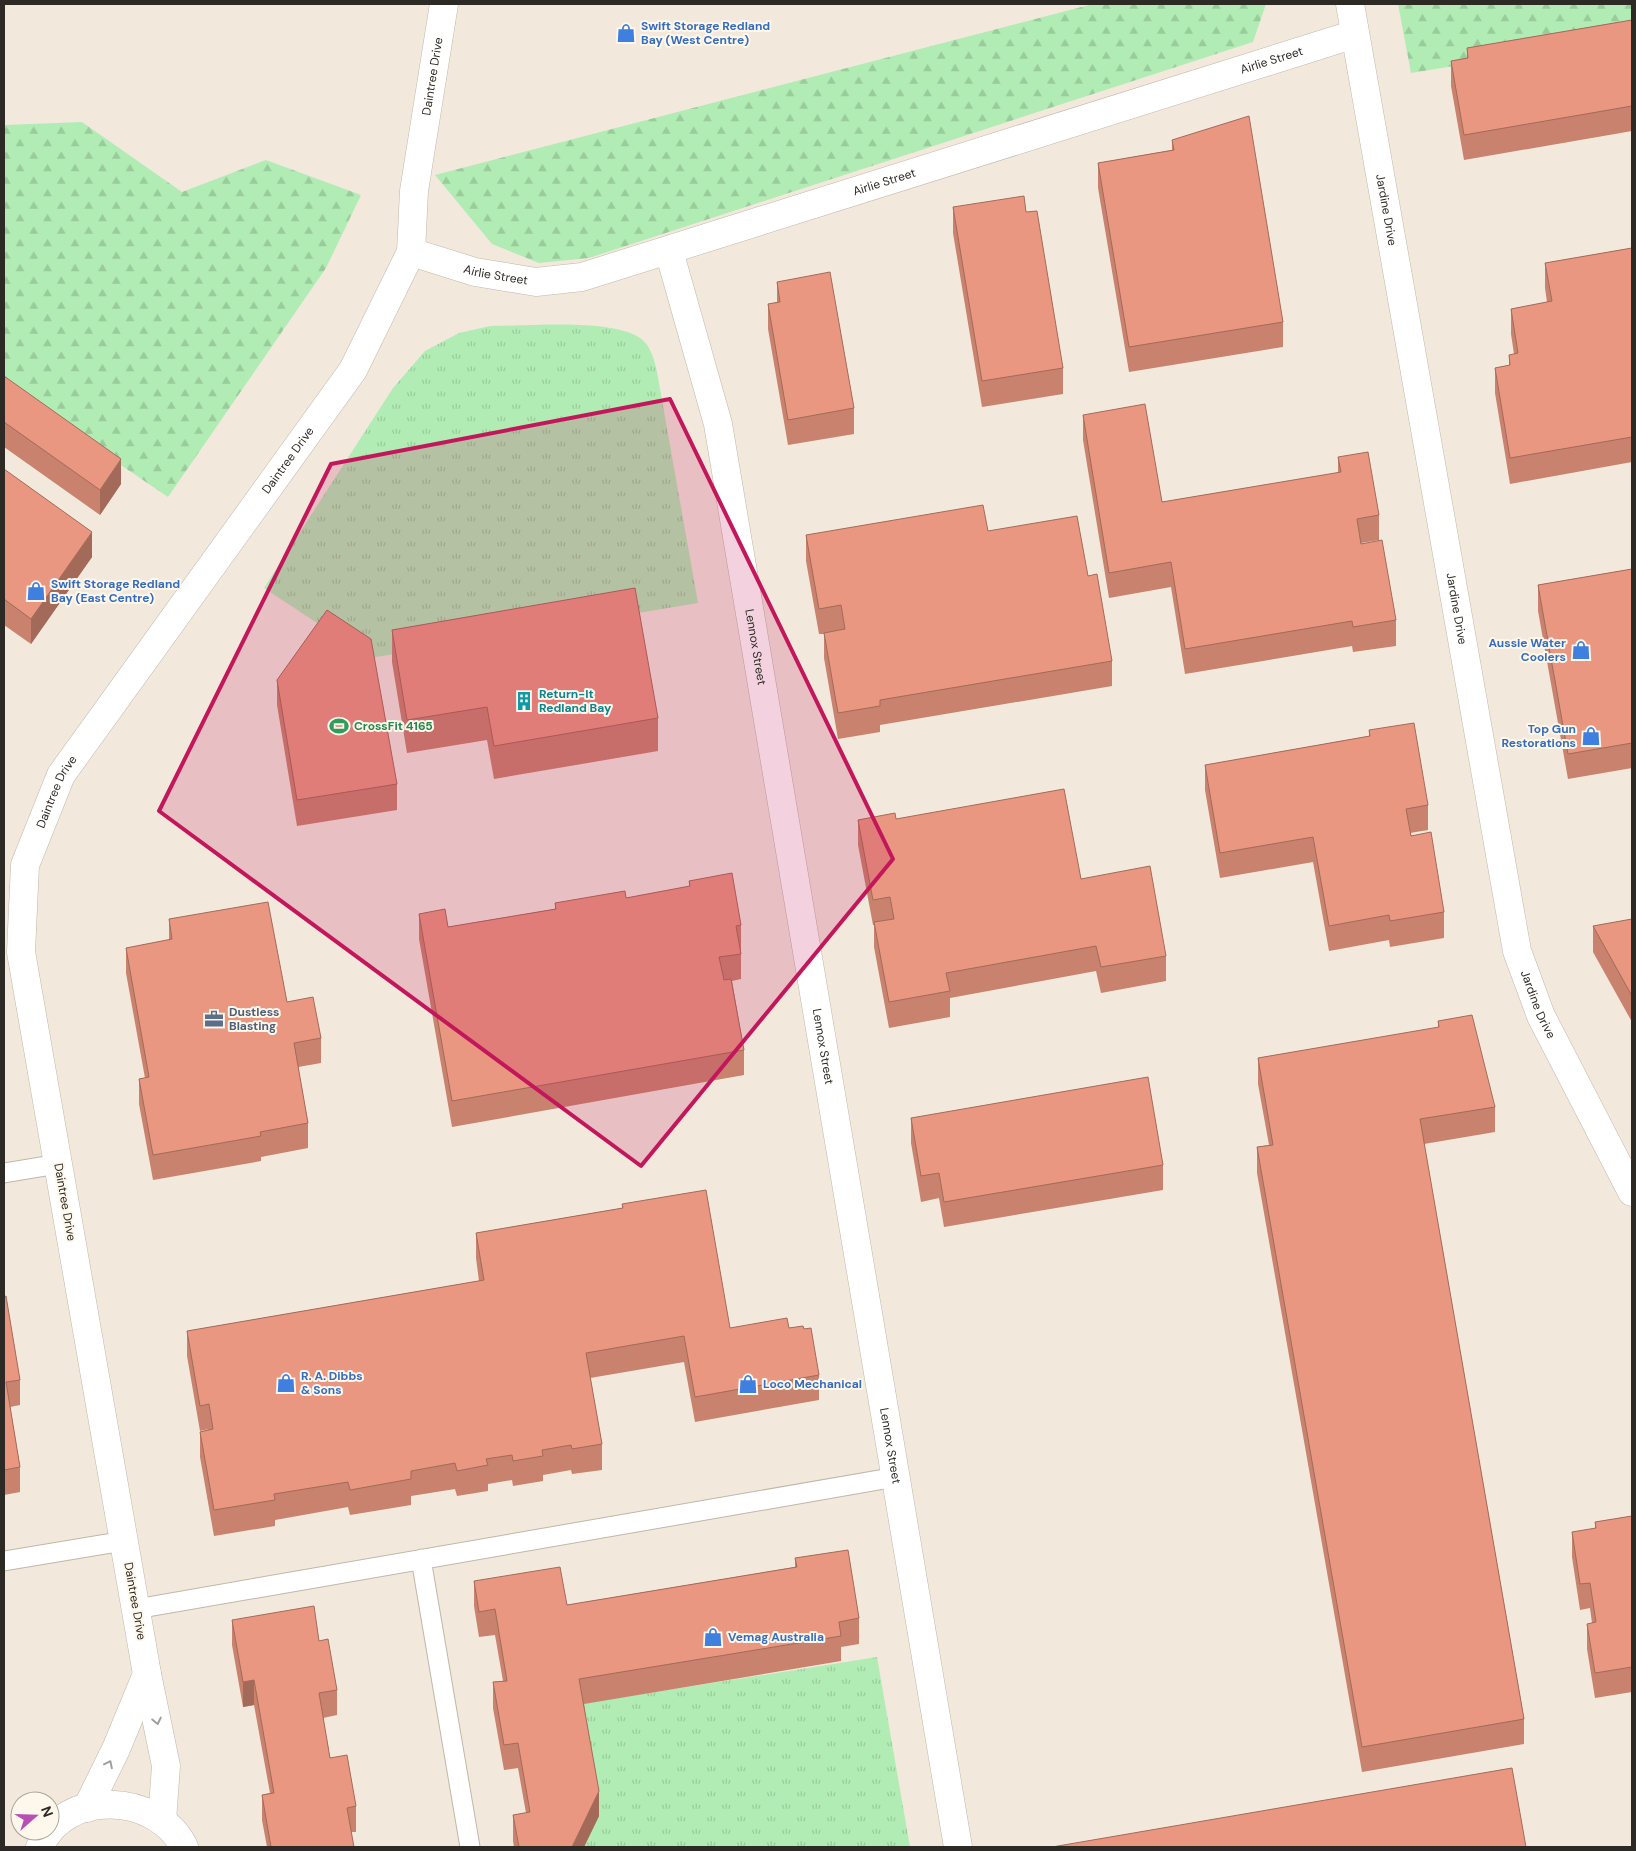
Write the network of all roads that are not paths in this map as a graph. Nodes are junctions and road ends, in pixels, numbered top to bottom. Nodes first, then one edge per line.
1 (444, 4) edge
2 (1350, 4) edge
3 (1355, 34) junction
4 (669, 250) junction
5 (411, 252) junction
6 (58, 1164) junction
7 (4, 1173) edge
8 (1632, 1192) edge
9 (896, 1477) junction
10 (124, 1541) junction
11 (421, 1559) junction
12 (4, 1561) edge
13 (136, 1609) junction
14 (147, 1674) junction
15 (87, 1808) junction
16 (162, 1821) junction
17 (37, 1846) edge
18 (184, 1847) edge
19 (470, 1847) edge
20 (958, 1847) edge

1 - 5 street, Daintree Drive
2 - 3 street, Jardine Drive
3 - 4 street, Airlie Street
3 - 8 street, Jardine Drive
4 - 5 street, Airlie Street
4 - 9 street, Lennox Street
5 - 6 street, Daintree Drive
6 - 7 lane
6 - 10 street, Daintree Drive
9 - 11 lane
9 - 20 street, Lennox Street
10 - 12 lane
10 - 13 street, Daintree Drive
11 - 13 lane
11 - 19 lane
13 - 14 street, Daintree Drive
15 -> 14 street
14 -> 16 street, Daintree Drive
15 - 16 street
15 - 17 street
16 - 18 street

